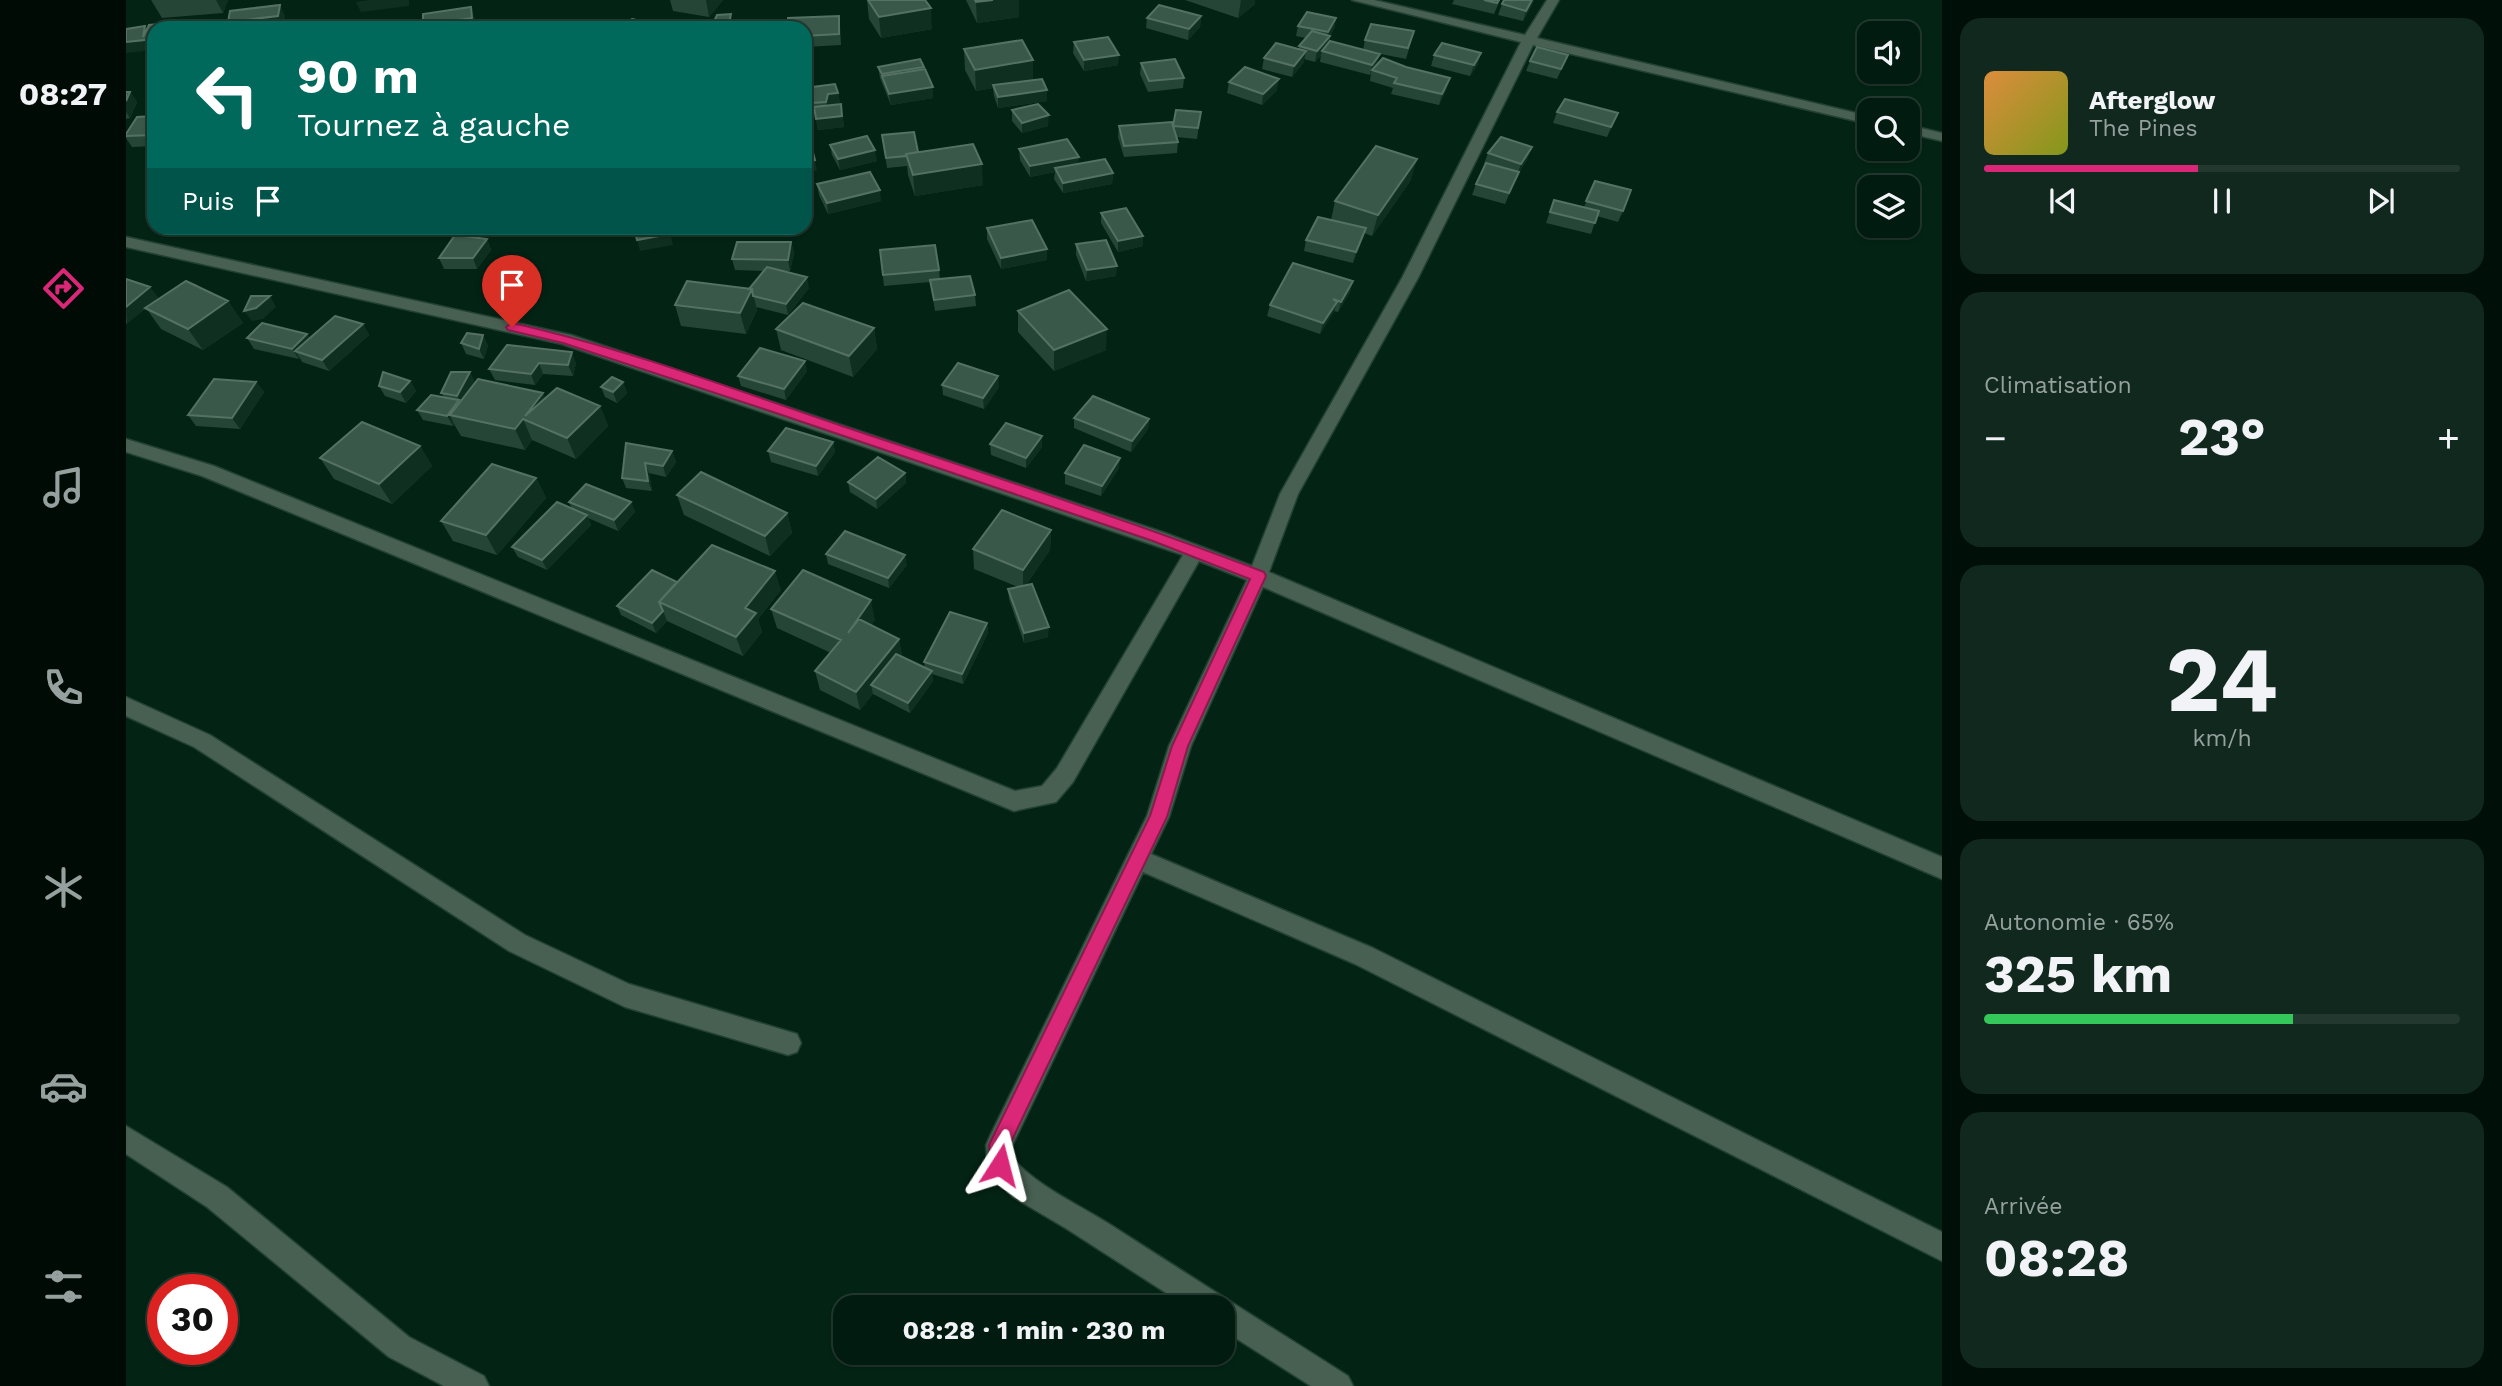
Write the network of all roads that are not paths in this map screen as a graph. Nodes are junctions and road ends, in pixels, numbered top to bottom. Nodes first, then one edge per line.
1 (1358, 0) edge
2 (1553, 0) edge
3 (1529, 40) junction
4 (1857, 117) edge
5 (1920, 132) edge
6 (1942, 137) edge
7 (126, 242) edge
8 (126, 445) edge
9 (1194, 553) junction
10 (1258, 576) junction
11 (126, 706) edge
12 (1137, 859) junction
13 (1942, 869) edge
14 (788, 1043) dead end
15 (126, 1139) edge
16 (1942, 1247) edge
17 (1194, 1295) edge
18 (1235, 1322) edge
19 (474, 1386) edge
20 (1338, 1386) edge

1 - 3 street
2 - 3 street
3 - 4 street
3 - 10 street
5 - 6 street
7 - 9 street
8 - 9 street
9 - 10 street
10 - 12 street
10 - 13 street
11 - 14 street
12 - 16 street
12 - 17 street
15 - 19 street
18 - 20 street

